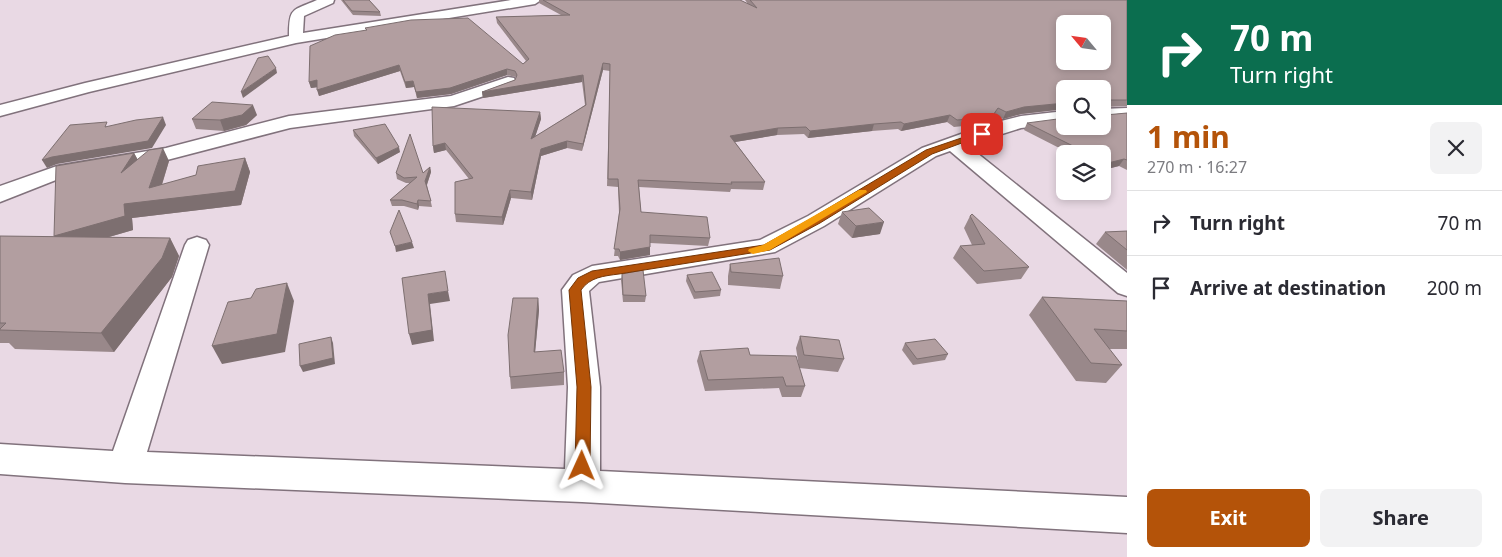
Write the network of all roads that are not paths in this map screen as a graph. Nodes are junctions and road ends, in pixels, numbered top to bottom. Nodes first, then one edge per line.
1 (328, 0) edge
2 (535, 0) edge
3 (296, 39) junction
4 (508, 82) edge
5 (0, 111) edge
6 (1127, 113) edge
7 (1111, 114) edge
8 (1056, 118) edge
9 (954, 144) junction
10 (0, 195) edge
11 (197, 245) dead end
12 (1127, 287) edge
13 (0, 459) edge
14 (125, 467) junction
15 (582, 486) junction
16 (1127, 515) edge

1 - 3 street
2 - 3 street
3 - 5 street
4 - 10 street
6 - 7 street
8 - 9 street
9 - 12 street
9 - 15 street
11 - 14 street
13 - 14 street
14 - 15 street
15 - 16 street

